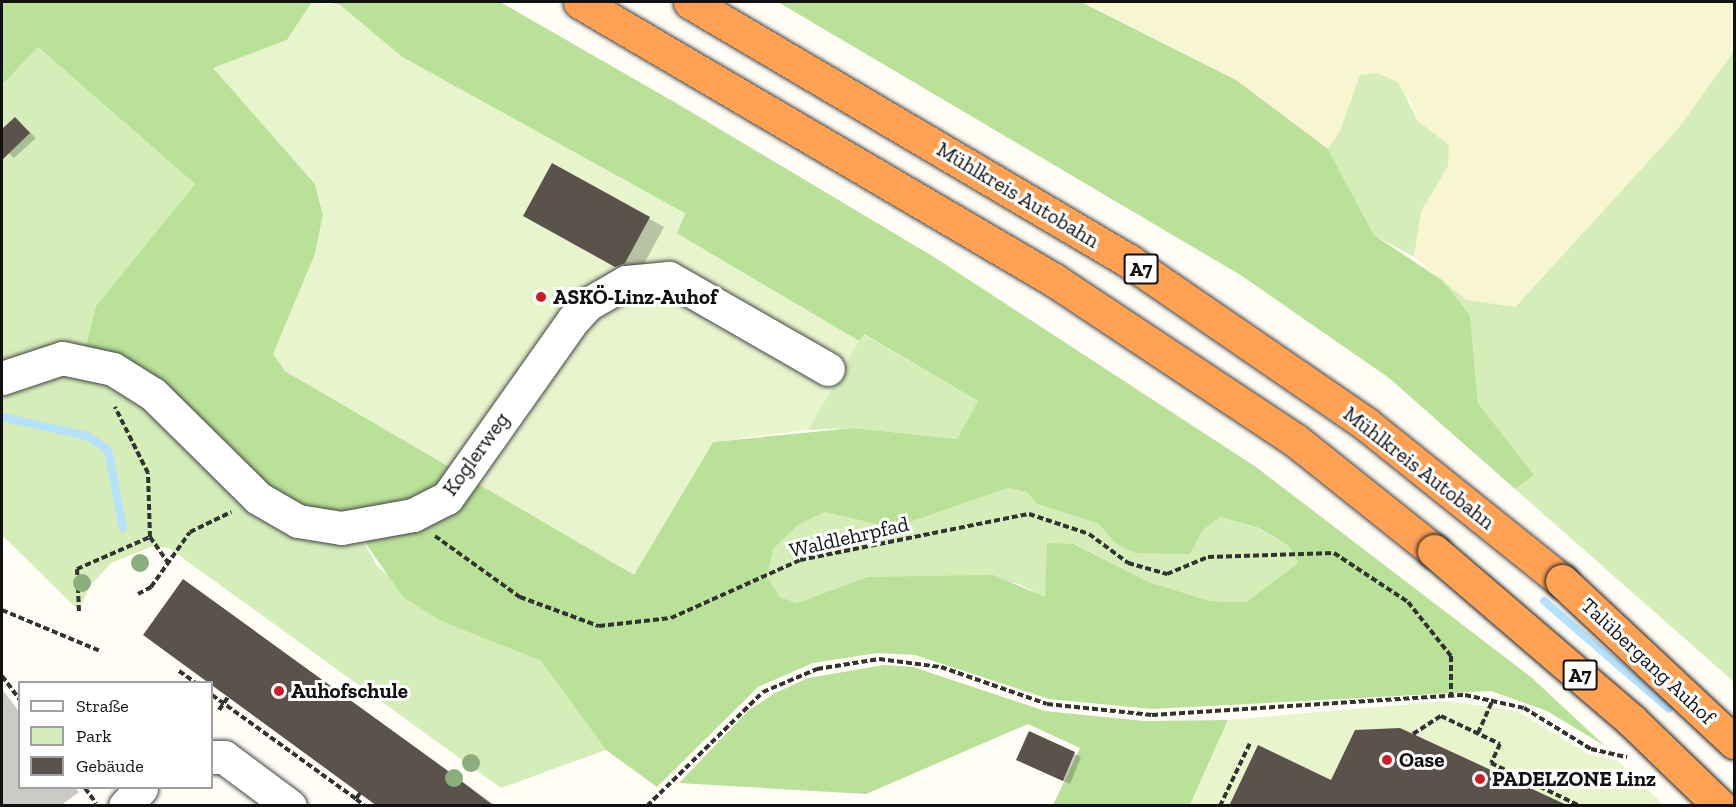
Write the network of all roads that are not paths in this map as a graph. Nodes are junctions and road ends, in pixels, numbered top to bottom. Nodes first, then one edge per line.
1 (580, 2) edge
2 (690, 2) edge
3 (828, 369) dead end
4 (2, 378) edge
5 (1562, 580) joint
6 (1734, 742) edge
7 (213, 757) edge
8 (139, 789) edge
9 (111, 804) edge
10 (290, 806) edge
11 (1720, 806) edge

1 - 11 highway, A7, bridge
2 - 5 highway, Mühlkreis Autobahn / A7
3 - 4 street, Koglerweg
5 - 6 highway, Talübergang Auhof / A7, bridge
7 - 10 street
8 - 9 street

